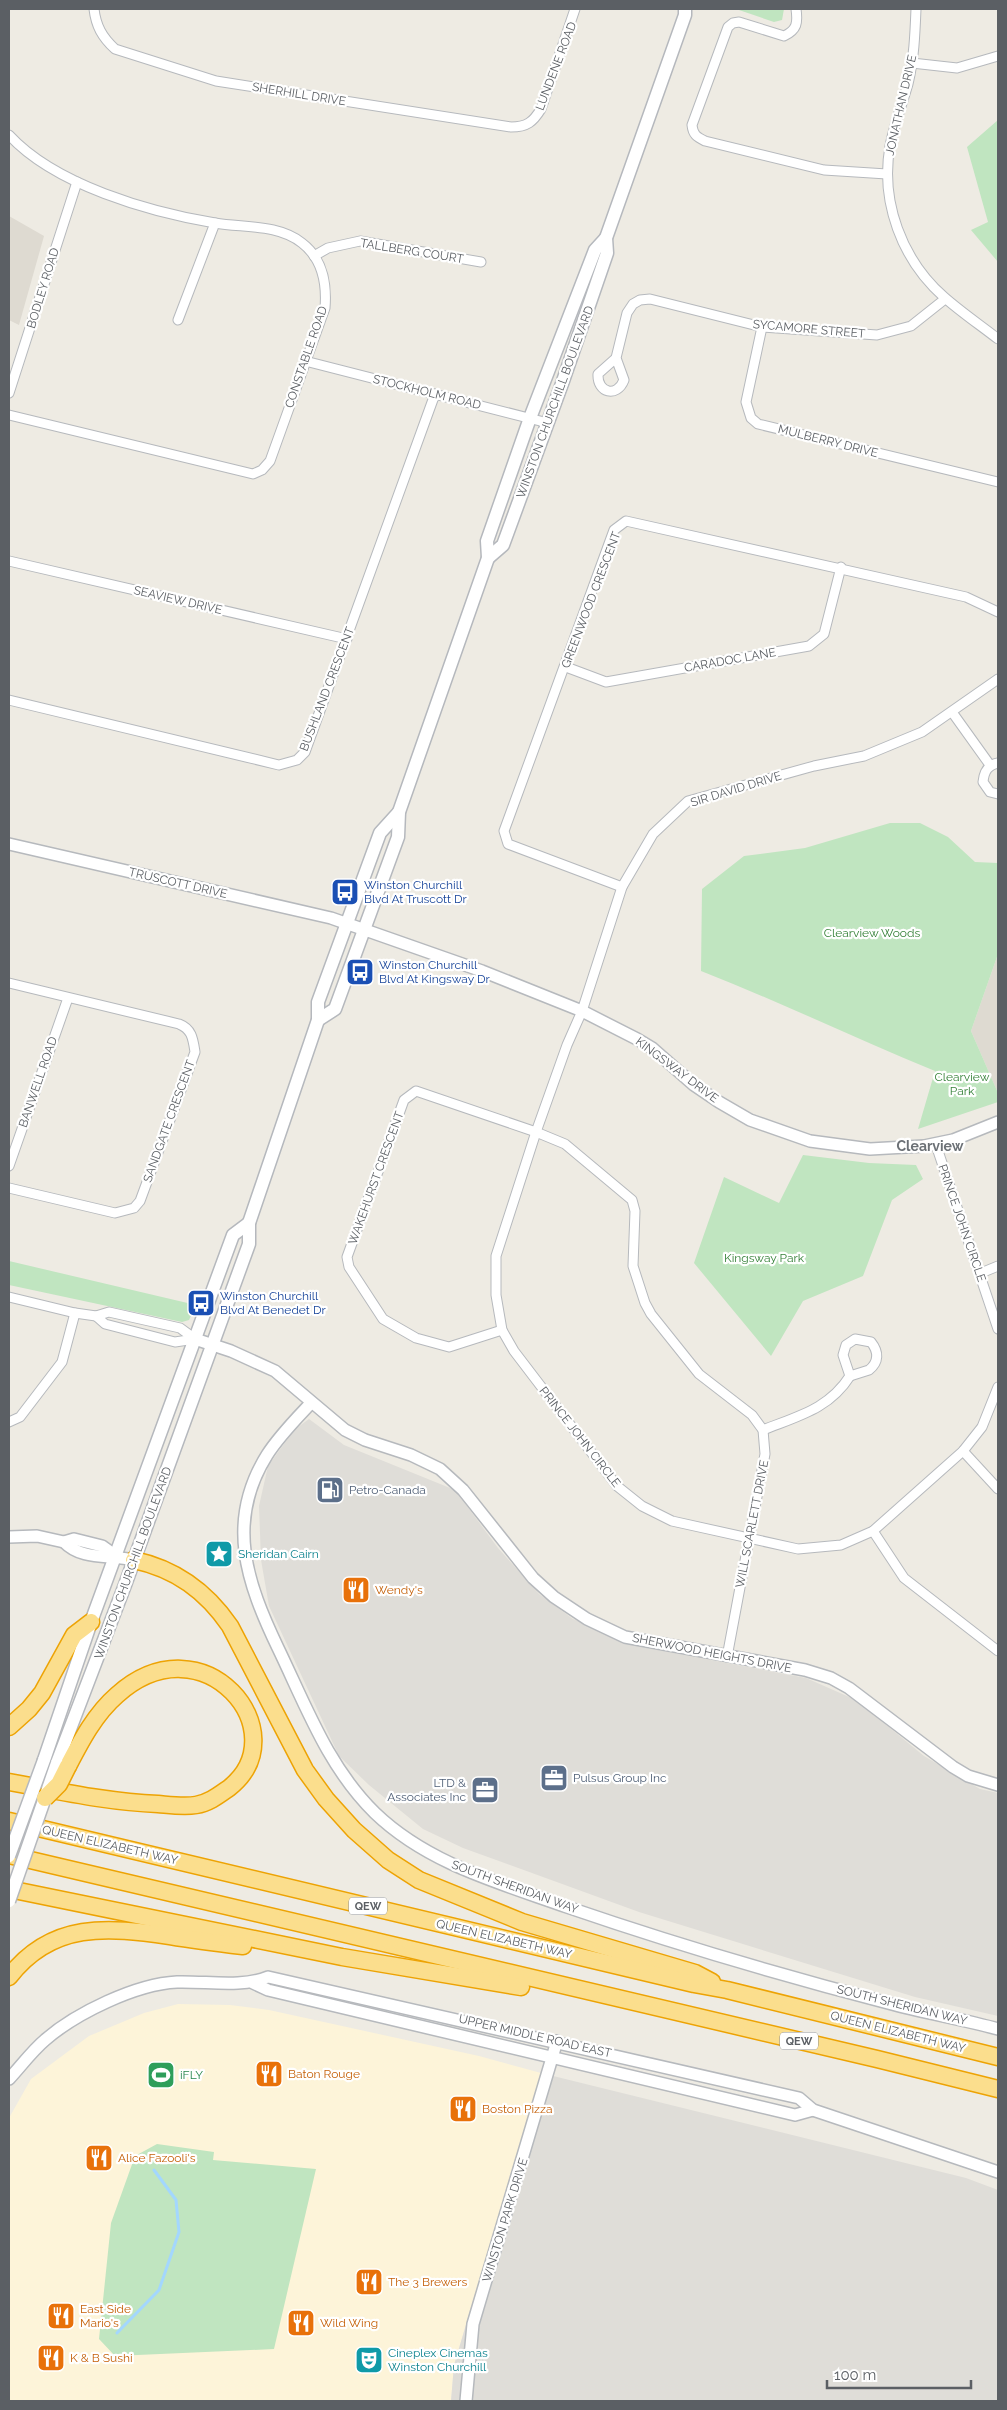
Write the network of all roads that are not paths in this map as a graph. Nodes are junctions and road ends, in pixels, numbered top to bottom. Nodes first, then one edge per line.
1 (94, 9) edge
2 (575, 9) edge
3 (796, 9) edge
4 (916, 9) edge
5 (688, 11) edge
6 (998, 56) edge
7 (912, 62) junction
8 (533, 122) joint
9 (9, 135) edge
10 (887, 174) junction
11 (77, 182) junction
12 (215, 223) junction
13 (606, 238) junction
14 (314, 256) junction
15 (482, 262) dead end
16 (945, 298) junction
17 (178, 320) dead end
18 (762, 327) junction
19 (998, 339) edge
20 (616, 358) dead end
21 (305, 361) junction
22 (9, 393) edge
23 (435, 394) junction
24 (9, 414) edge
25 (530, 418) junction
26 (548, 423) junction
27 (998, 482) edge
28 (488, 558) junction
29 (9, 560) edge
30 (841, 567) junction
31 (998, 612) edge
32 (347, 639) junction
33 (566, 667) junction
34 (998, 679) edge
35 (9, 700) edge
36 (952, 712) junction
37 (994, 764) edge
38 (998, 794) edge
39 (399, 812) junction
40 (9, 844) edge
41 (622, 887) junction
42 (346, 924) junction
43 (364, 930) junction
44 (9, 984) edge
45 (68, 998) junction
46 (582, 1011) junction
47 (318, 1020) junction
48 (998, 1122) edge
49 (536, 1132) junction
50 (936, 1145) junction
51 (9, 1166) edge
52 (9, 1188) edge
53 (249, 1223) junction
54 (998, 1266) edge
55 (981, 1273) junction
56 (9, 1297) edge
57 (75, 1313) junction
58 (96, 1316) junction
59 (998, 1329) edge
60 (502, 1330) junction
61 (195, 1339) junction
62 (213, 1345) junction
63 (850, 1376) junction
64 (998, 1387) edge
65 (310, 1403) junction
66 (9, 1422) edge
67 (763, 1430) junction
68 (963, 1451) junction
69 (998, 1489) edge
70 (873, 1531) junction
71 (9, 1537) edge
72 (750, 1538) junction
73 (116, 1556) junction
74 (134, 1560) junction
75 (91, 1622) junction
76 (998, 1651) edge
77 (727, 1657) junction
78 (9, 1727) edge
79 (63, 1764) junction
80 (9, 1782) edge
81 (998, 1786) edge
82 (44, 1798) joint
83 (9, 1821) edge
84 (9, 1855) edge
85 (9, 1889) edge
86 (9, 1901) edge
87 (342, 1957) junction
88 (9, 1976) edge
89 (253, 1983) junction
90 (727, 1990) junction
91 (600, 1995) junction
92 (998, 2029) edge
93 (557, 2041) junction
94 (554, 2057) junction
95 (998, 2057) edge
96 (9, 2079) edge
97 (998, 2089) edge
98 (813, 2110) junction
99 (998, 2172) edge
100 (466, 2401) edge

1 - 8 street, SHERHILL DRIVE
2 - 8 street, LUNDENE ROAD
3 - 10 street
4 - 7 street, JONATHAN DRIVE
5 - 13 main road, WINSTON CHURCHILL BOULEVARD
6 - 7 street
7 - 10 street, JONATHAN DRIVE
9 - 11 street, CONSTABLE ROAD
10 - 16 street, JONATHAN DRIVE
11 - 12 street, CONSTABLE ROAD
11 - 22 street, BODLEY ROAD
12 - 14 street, CONSTABLE ROAD
12 - 17 street
13 - 25 main road, WINSTON CHURCHILL BOULEVARD
13 - 26 main road, WINSTON CHURCHILL BOULEVARD
14 - 15 street, TALLBERG COURT
14 - 21 street, CONSTABLE ROAD
16 - 18 street, SYCAMORE STREET
16 - 19 street, JONATHAN DRIVE
18 - 20 street, SYCAMORE STREET
18 - 27 street, MULBERRY DRIVE
21 - 23 street, STOCKHOLM ROAD
21 - 24 street, CONSTABLE ROAD
23 - 25 street, STOCKHOLM ROAD
23 - 32 street, BUSHLAND CRESCENT
25 - 26 street, STOCKHOLM ROAD
25 - 28 main road, WINSTON CHURCHILL BOULEVARD
26 - 28 main road, WINSTON CHURCHILL BOULEVARD
28 - 39 main road, WINSTON CHURCHILL BOULEVARD
29 - 32 street, SEAVIEW DRIVE
30 - 31 street, GREENWOOD CRESCENT
30 - 33 street, CARADOC LANE
30 - 33 street, GREENWOOD CRESCENT
32 - 35 street, BUSHLAND CRESCENT
33 - 41 street, GREENWOOD CRESCENT
34 - 36 street, SIR DAVID DRIVE
36 - 37 street
36 - 41 street, SIR DAVID DRIVE
37 - 38 street
39 - 42 main road, WINSTON CHURCHILL BOULEVARD
39 - 43 main road, WINSTON CHURCHILL BOULEVARD
40 - 42 street, TRUSCOTT DRIVE
41 - 46 street, SIR DAVID DRIVE
42 - 43 street, TRUSCOTT DRIVE
42 - 47 main road, WINSTON CHURCHILL BOULEVARD
43 - 46 street, KINGSWAY DRIVE
43 - 47 main road, WINSTON CHURCHILL BOULEVARD
44 - 45 street, SANDGATE CRESCENT
45 - 51 street, BANWELL ROAD
45 - 52 street, SANDGATE CRESCENT
46 - 49 street, PRINCE JOHN CIRCLE
46 - 50 street, KINGSWAY DRIVE
47 - 53 main road, WINSTON CHURCHILL BOULEVARD
48 - 50 street, KINGSWAY DRIVE
49 - 60 street, PRINCE JOHN CIRCLE
49 - 60 street, WAKEHURST CRESCENT
49 - 67 street
50 - 55 street, PRINCE JOHN CIRCLE
53 - 61 main road, WINSTON CHURCHILL BOULEVARD
53 - 62 main road, WINSTON CHURCHILL BOULEVARD
54 - 55 street
55 - 59 street, PRINCE JOHN CIRCLE
56 - 57 street
57 - 58 street
57 - 66 street
58 - 61 street
58 - 61 street
60 - 72 street, PRINCE JOHN CIRCLE
61 - 62 street, SHERWOOD HEIGHTS DRIVE
61 - 73 main road, WINSTON CHURCHILL BOULEVARD
62 - 65 street, SHERWOOD HEIGHTS DRIVE
62 - 74 main road, WINSTON CHURCHILL BOULEVARD
63 - 63 street
63 - 67 street
64 - 68 street, PRINCE JOHN CIRCLE
65 - 77 street, SHERWOOD HEIGHTS DRIVE
65 - 92 street, SOUTH SHERIDAN WAY
67 - 72 street, WILL SCARLETT DRIVE
68 - 69 street
68 - 70 street, PRINCE JOHN CIRCLE
70 - 72 street, PRINCE JOHN CIRCLE
70 - 76 street
71 - 73 street
72 - 77 street, WILL SCARLETT DRIVE
73 - 74 street
73 - 75 main road, WINSTON CHURCHILL BOULEVARD
74 - 79 main road, WINSTON CHURCHILL BOULEVARD
74 - 90 highway
75 - 78 highway
75 - 84 main road, WINSTON CHURCHILL BOULEVARD, bridge
77 - 81 street, SHERWOOD HEIGHTS DRIVE
79 - 80 highway
79 - 82 highway, bridge
82 - 86 main road, bridge
83 - 90 highway, QUEEN ELIZABETH WAY / QEW
84 - 91 highway, QEW
85 - 87 highway
87 - 88 highway
87 - 91 highway
89 - 93 street, UPPER MIDDLE ROAD EAST
89 - 94 street, UPPER MIDDLE ROAD EAST
89 - 96 street, UPPER MIDDLE ROAD EAST
90 - 95 highway, QUEEN ELIZABETH WAY / QEW
91 - 97 highway, QEW
93 - 94 street, WINSTON PARK DRIVE
93 - 98 street, UPPER MIDDLE ROAD EAST
94 - 98 street, UPPER MIDDLE ROAD EAST
94 - 100 street, WINSTON PARK DRIVE
98 - 99 street, UPPER MIDDLE ROAD EAST

